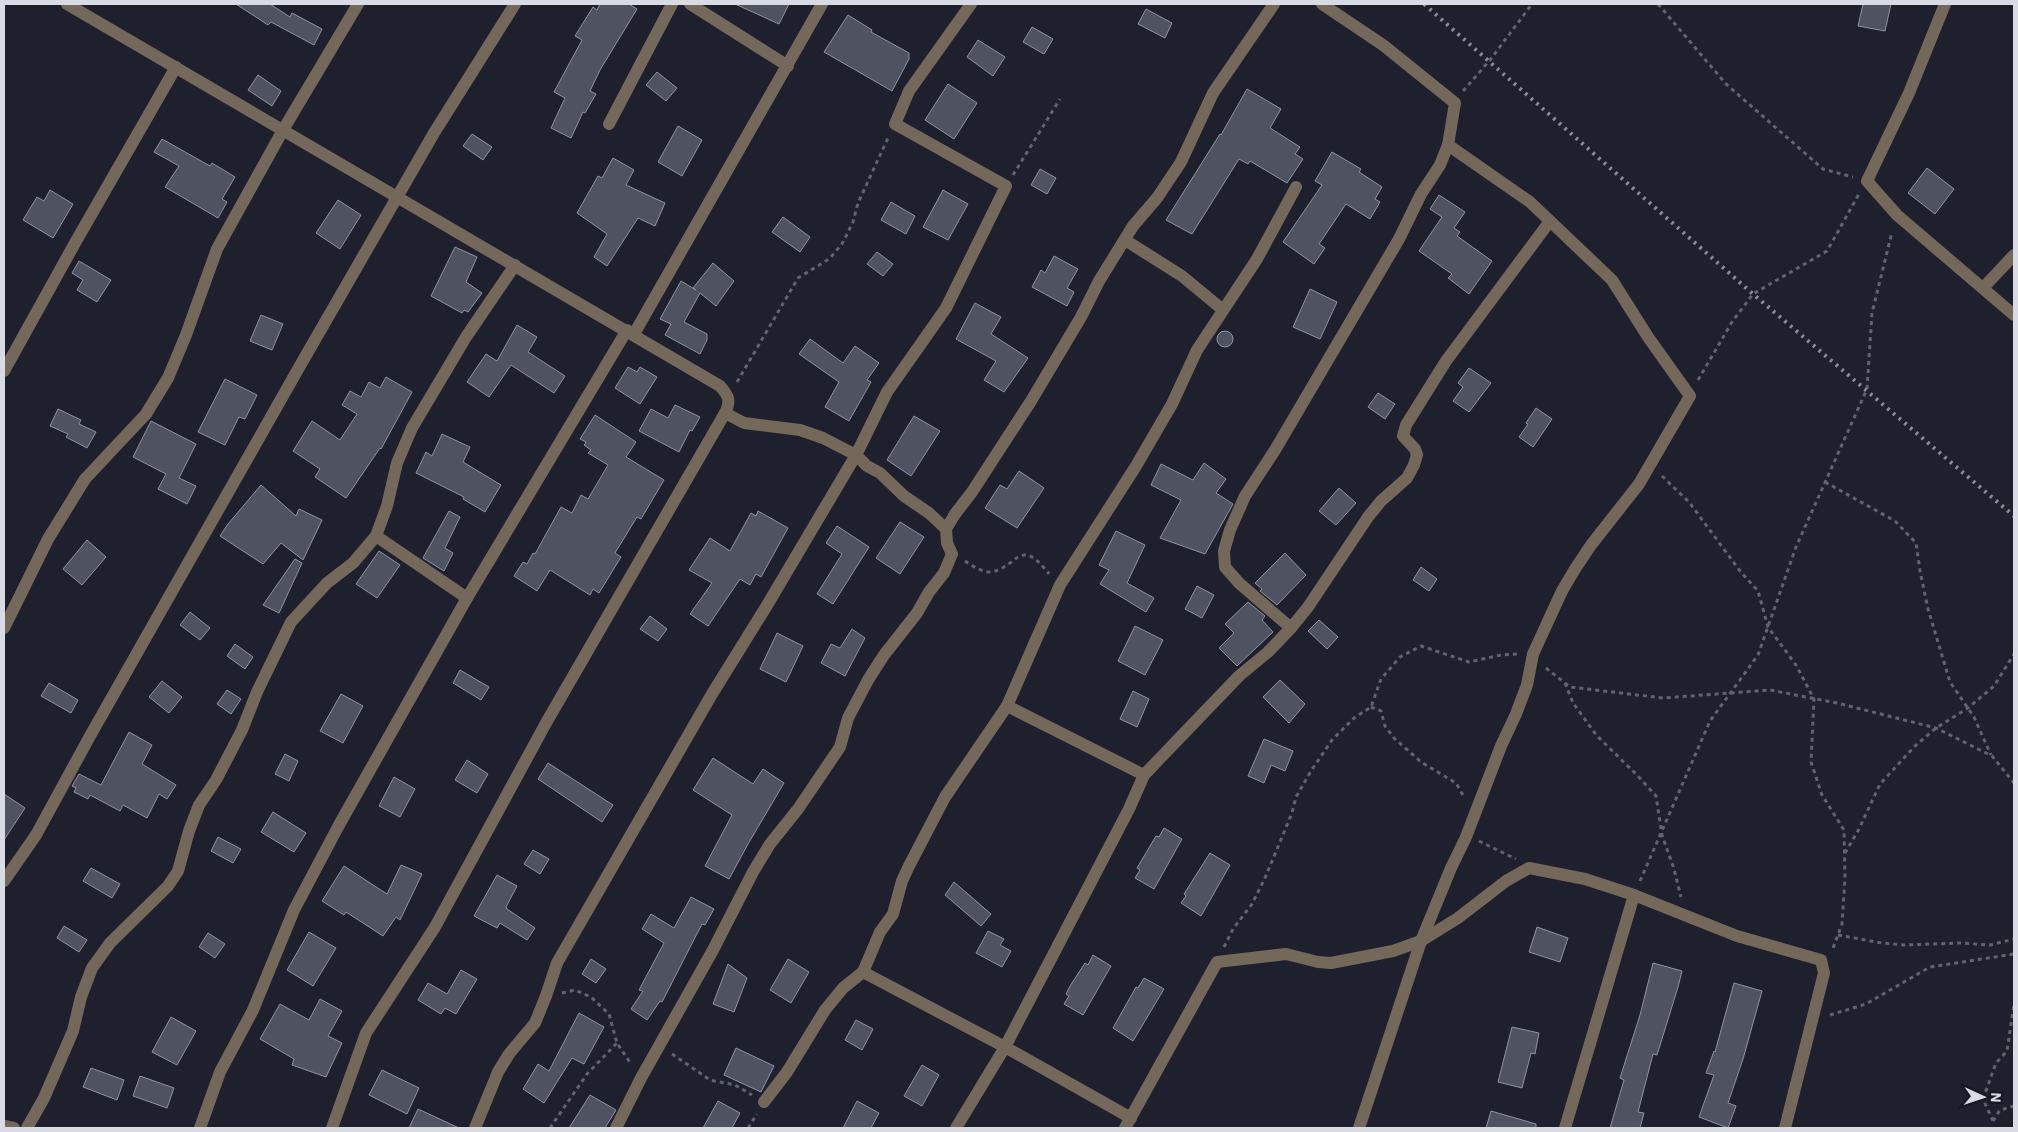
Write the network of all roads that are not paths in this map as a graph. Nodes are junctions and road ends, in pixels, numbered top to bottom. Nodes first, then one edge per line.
1 (67, 4) edge
2 (358, 4) edge
3 (515, 4) edge
4 (672, 4) edge
5 (690, 4) edge
6 (822, 4) edge
7 (971, 4) edge
8 (1274, 4) edge
9 (1322, 4) edge
10 (1946, 4) edge
11 (82, 7) edge
12 (788, 66) junction
13 (176, 67) junction
14 (609, 124) dead end
15 (283, 130) junction
16 (1448, 145) junction
17 (1296, 187) dead end
18 (398, 197) junction
19 (1550, 221) junction
20 (1125, 240) junction
21 (2014, 255) edge
22 (515, 265) junction
23 (1983, 288) junction
24 (1223, 310) junction
25 (2014, 315) edge
26 (630, 332) junction
27 (4, 371) edge
28 (725, 413) junction
29 (856, 455) junction
30 (946, 529) junction
31 (376, 536) junction
32 (467, 598) junction
33 (4, 628) edge
34 (1291, 628) junction
35 (1007, 706) junction
36 (1144, 774) junction
37 (4, 881) edge
38 (1634, 895) junction
39 (1421, 941) junction
40 (863, 972) junction
41 (1005, 1047) junction
42 (767, 1097) road end
43 (1128, 1123) edge
44 (4, 1126) edge
45 (14, 1128) edge
46 (27, 1128) edge
47 (200, 1128) edge
48 (332, 1128) edge
49 (476, 1128) edge
50 (616, 1128) edge
51 (956, 1128) edge
52 (1359, 1128) edge
53 (1564, 1128) edge
54 (1785, 1128) edge

1 - 11 street
2 - 15 street
3 - 18 street
4 - 14 street
5 - 12 street
6 - 12 street
7 - 29 street
8 - 20 street
9 - 16 street
10 - 23 street
11 - 13 street
12 - 26 street
13 - 15 street
13 - 27 street
15 - 18 street
15 - 33 street
16 - 19 street
16 - 34 street
17 - 24 street
18 - 22 street
18 - 37 street
19 - 34 street
19 - 39 street
20 - 24 street
20 - 30 street
21 - 23 street
22 - 26 street
22 - 31 street
23 - 25 street
24 - 35 street
26 - 28 street
26 - 32 street
28 - 29 street
28 - 48 street
29 - 30 street
29 - 49 street
30 - 50 street
31 - 32 street
31 - 46 street
32 - 47 street
34 - 36 street
35 - 36 street
35 - 40 street
36 - 41 street
38 - 39 street
38 - 53 street
38 - 54 street
39 - 43 street
39 - 52 street
40 - 41 street
40 - 42 street
41 - 43 street
41 - 51 street
44 - 45 street

